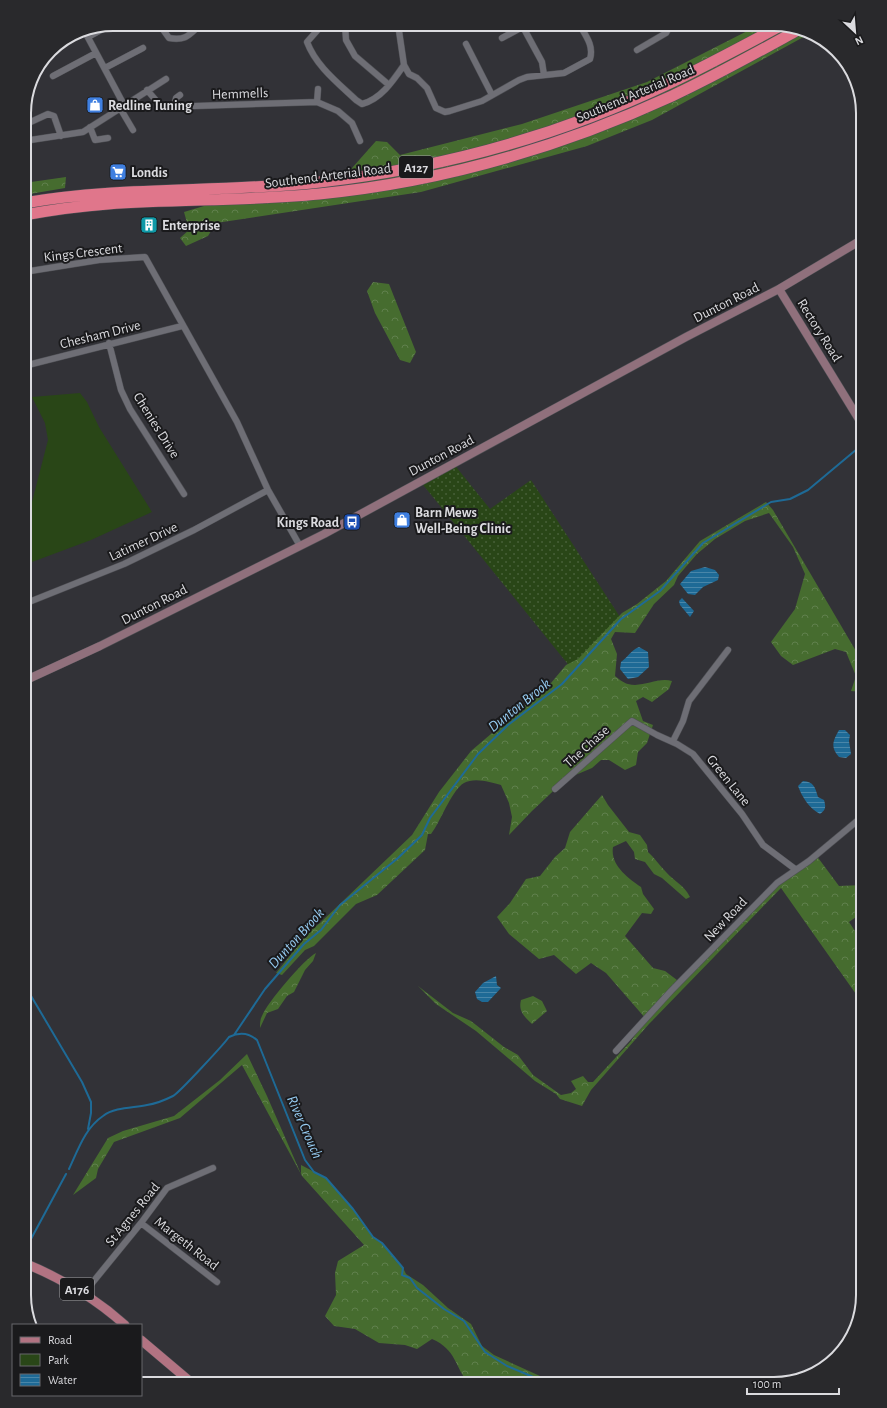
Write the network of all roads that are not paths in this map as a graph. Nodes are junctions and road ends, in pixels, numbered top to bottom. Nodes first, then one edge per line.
1 (164, 31) edge
2 (194, 31) edge
3 (317, 31) edge
4 (345, 31) edge
5 (399, 31) edge
6 (516, 31) edge
7 (528, 31) edge
8 (584, 31) edge
9 (667, 31) edge
10 (771, 31) edge
11 (792, 33) edge
12 (94, 34) edge
13 (88, 37) joint
14 (502, 38) dead end
15 (466, 44) dead end
16 (143, 48) dead end
17 (637, 50) dead end
18 (96, 53) junction
19 (404, 65) junction
20 (105, 68) junction
21 (544, 75) junction
22 (53, 76) dead end
23 (166, 79) dead end
24 (390, 85) junction
25 (318, 89) dead end
26 (147, 90) junction
27 (180, 95) dead end
28 (492, 95) junction
29 (317, 102) junction
30 (122, 106) junction
31 (174, 107) junction
32 (31, 122) edge
33 (90, 127) junction
34 (133, 130) dead end
35 (61, 136) junction
36 (108, 138) dead end
37 (31, 140) edge
38 (360, 142) dead end
39 (31, 202) edge
40 (31, 214) edge
41 (856, 243) edge
42 (31, 271) edge
43 (779, 289) junction
44 (182, 326) junction
45 (109, 343) junction
46 (31, 364) edge
47 (856, 415) edge
48 (268, 490) junction
49 (184, 494) dead end
50 (300, 546) junction
51 (31, 601) edge
52 (728, 650) dead end
53 (31, 679) edge
54 (632, 721) joint
55 (673, 742) junction
56 (555, 789) dead end
57 (856, 822) edge
58 (795, 869) junction
59 (616, 1051) dead end
60 (213, 1168) dead end
61 (141, 1223) junction
62 (31, 1266) edge
63 (217, 1282) dead end
64 (84, 1293) junction
65 (124, 1324) edge
66 (142, 1341) edge
67 (185, 1377) edge

1 - 2 street
3 - 24 street
4 - 24 street
5 - 19 street
6 - 14 street
7 - 21 street
8 - 21 street
9 - 17 street
10 - 39 highway, Southend Arterial Road / A127
11 - 40 highway, Southend Arterial Road / A127
12 - 13 street
13 - 18 street
15 - 28 street
16 - 20 street
18 - 20 street
18 - 22 street
19 - 24 street
19 - 28 street
20 - 30 street
21 - 28 street
23 - 26 street
25 - 29 street
26 - 30 street
26 - 31 street, Hemmells
27 - 31 street
29 - 31 street, Hemmells
29 - 38 street, Hemmells
30 - 33 street
30 - 34 street
32 - 35 street
33 - 35 street
33 - 36 street
35 - 37 street
41 - 43 street, Dunton Road
42 - 44 street, Kings Crescent
43 - 47 street, Rectory Road
43 - 50 street, Dunton Road
44 - 45 street, Chesham Drive
44 - 48 street
45 - 46 street, Chesham Drive
45 - 49 street, Chenies Drive
48 - 50 street
48 - 51 street, Latimer Drive
50 - 53 street, Dunton Road
52 - 55 street
54 - 55 street, Green Lane
54 - 56 street, The Chase
55 - 58 street, Green Lane
57 - 58 street, New Road
58 - 59 street, New Road
60 - 61 street, St Agnes Road
61 - 63 street, Margeth Road
61 - 64 street, St Agnes Road
62 - 64 main road, A176
64 - 65 main road, A176
66 - 67 main road

